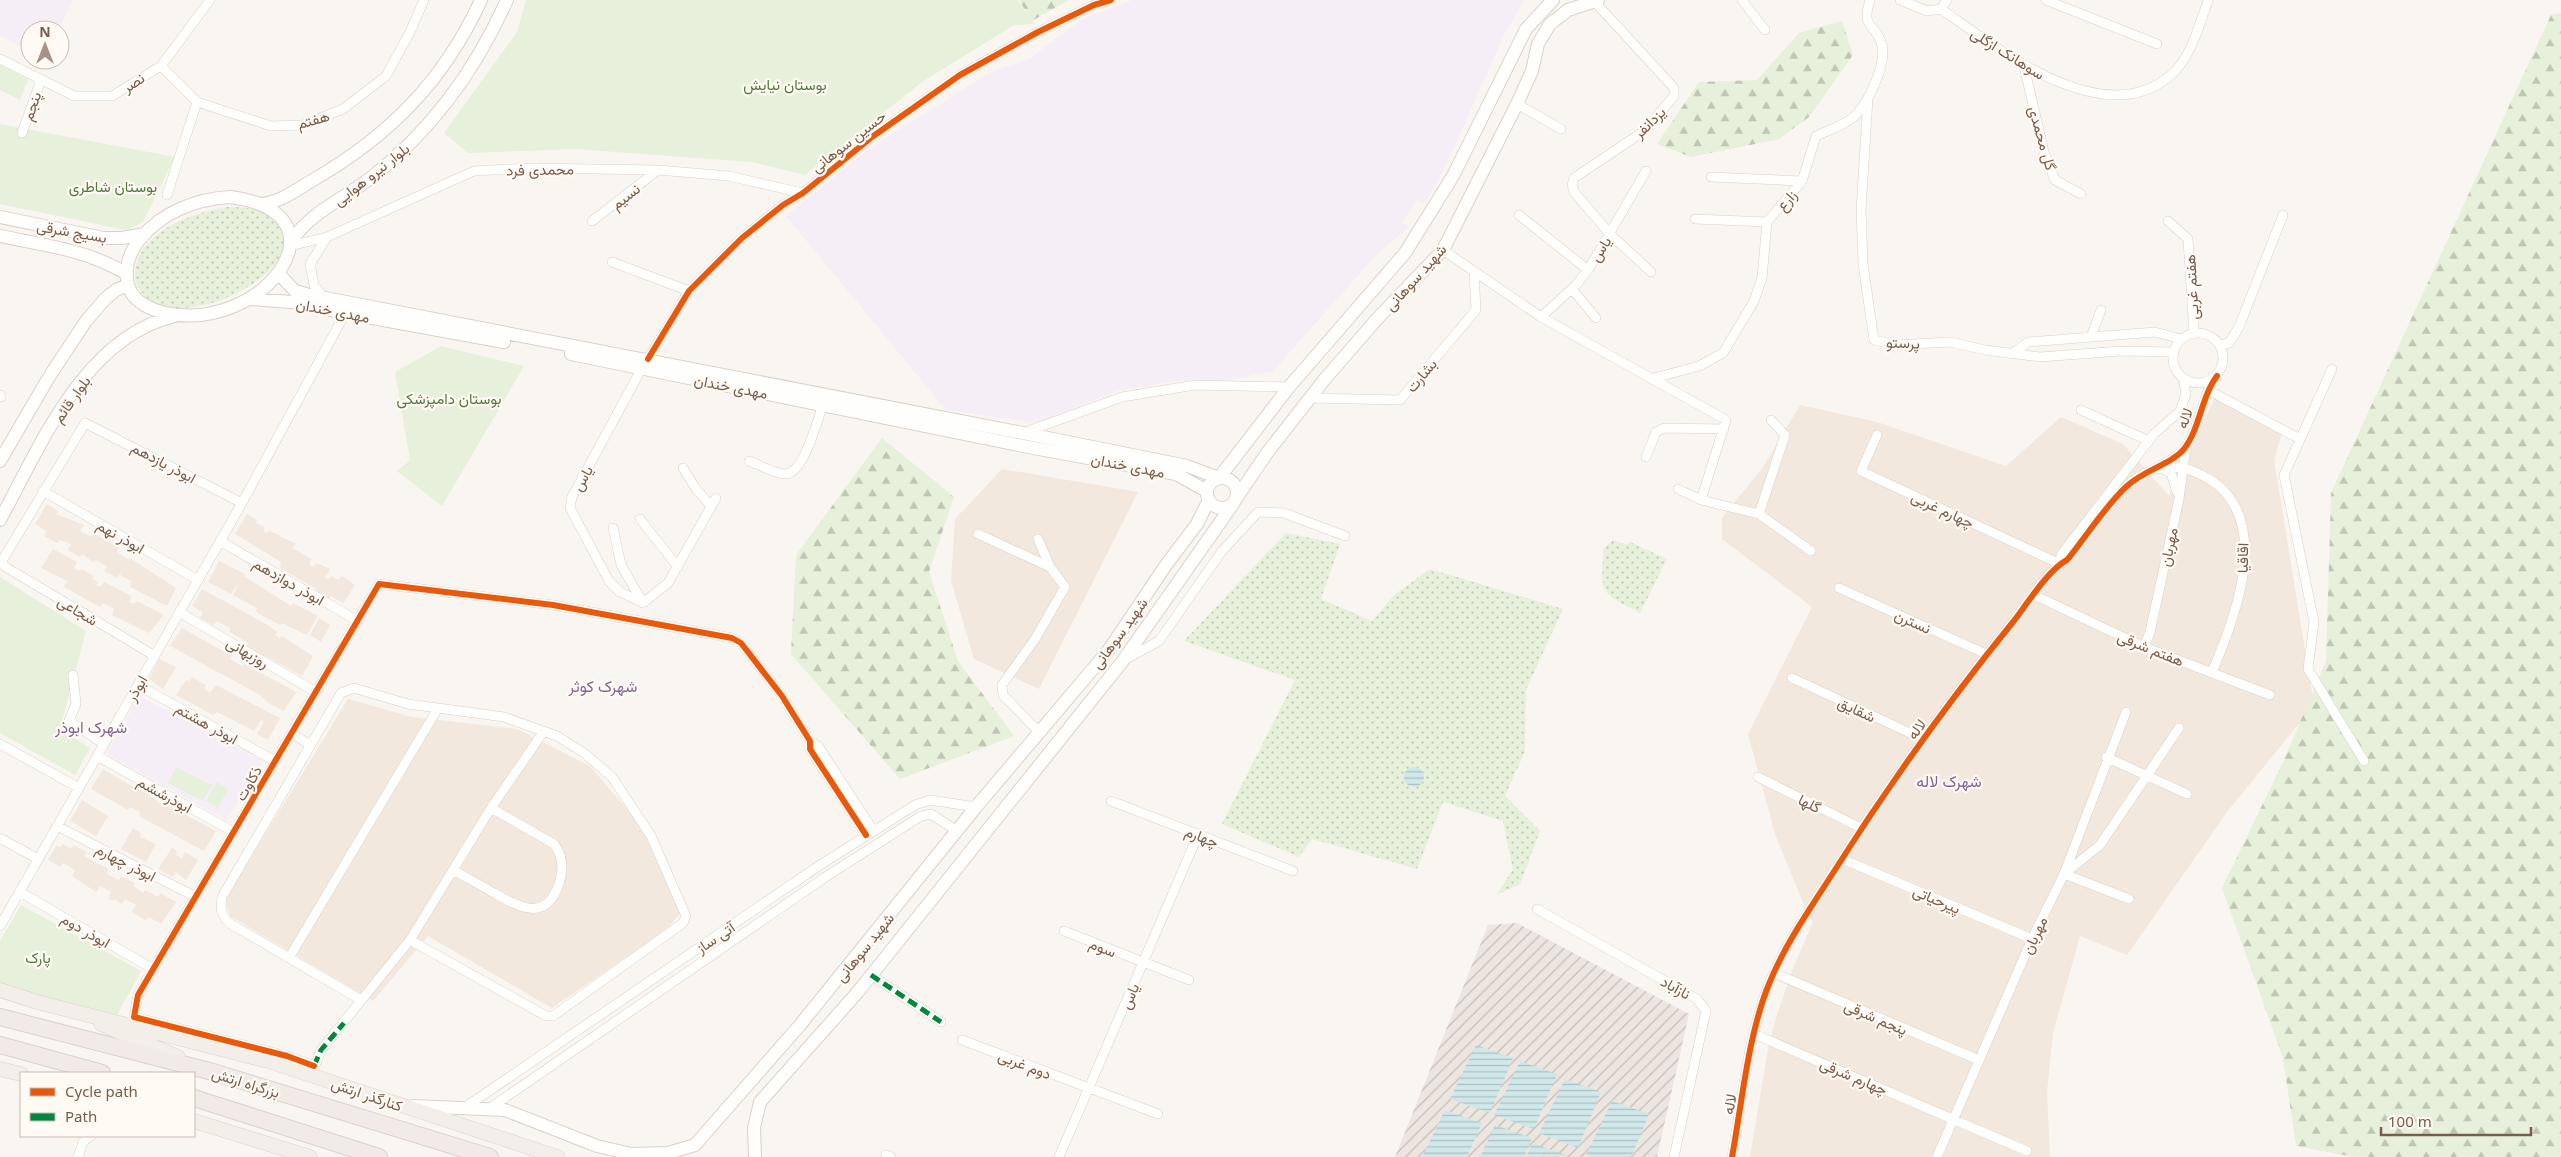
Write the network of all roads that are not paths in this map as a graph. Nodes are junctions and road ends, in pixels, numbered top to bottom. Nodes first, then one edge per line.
1 (210, 0) edge
2 (424, 0) edge
3 (481, 0) edge
4 (507, 0) edge
5 (1111, 0) edge
6 (1553, 0) edge
7 (1742, 0) edge
8 (1870, 0) edge
9 (1900, 0) edge
10 (1947, 0) edge
11 (2046, 0) edge
12 (1596, 1) edge
13 (2208, 1) dead end
14 (1941, 9) junction
15 (1765, 30) dead end
16 (2157, 44) dead end
17 (0, 60) edge
18 (162, 66) junction
19 (2024, 66) junction
20 (41, 80) junction
21 (1868, 99) junction
22 (197, 102) junction
23 (1517, 104) junction
24 (1562, 129) dead end
25 (22, 133) dead end
26 (658, 170) junction
27 (1646, 171) dead end
28 (1711, 176) dead end
29 (1802, 181) junction
30 (802, 193) junction
31 (2081, 194) dead end
32 (167, 195) dead end
33 (261, 204) junction
34 (1518, 215) dead end
35 (2283, 215) dead end
36 (0, 217) edge
37 (1695, 219) dead end
38 (592, 221) dead end
39 (2168, 221) dead end
40 (1767, 222) junction
41 (1609, 233) junction
42 (85, 234) junction
43 (145, 234) junction
44 (0, 236) edge
45 (327, 237) junction
46 (291, 243) junction
47 (1443, 250) junction
48 (81, 253) junction
49 (612, 262) dead end
50 (1588, 270) junction
51 (1474, 271) junction
52 (1651, 272) dead end
53 (278, 273) junction
54 (128, 280) junction
55 (1572, 289) junction
56 (689, 291) junction
57 (250, 298) junction
58 (324, 298) junction
59 (348, 308) junction
60 (2101, 310) dead end
61 (177, 315) junction
62 (1541, 317) junction
63 (1596, 318) dead end
64 (2194, 333) junction
65 (2090, 337) junction
66 (2181, 340) junction
67 (2220, 345) junction
68 (2173, 352) junction
69 (2012, 353) junction
70 (645, 363) junction
71 (2332, 369) dead end
72 (2217, 376) junction
73 (1654, 378) junction
74 (2183, 378) junction
75 (1288, 387) junction
76 (2208, 390) junction
77 (1309, 398) junction
78 (823, 404) junction
79 (2081, 410) dead end
80 (1771, 420) dead end
81 (1724, 429) junction
82 (1031, 430) dead end
83 (1877, 435) dead end
84 (2300, 439) junction
85 (2149, 441) junction
86 (2186, 446) junction
87 (1646, 457) dead end
88 (0, 461) edge
89 (749, 461) dead end
90 (2183, 467) junction
91 (683, 468) dead end
92 (2161, 468) junction
93 (2146, 472) junction
94 (1219, 478) junction
95 (1678, 489) dead end
96 (44, 491) junction
97 (1208, 495) junction
98 (2179, 499) junction
99 (1701, 500) junction
100 (1235, 501) junction
101 (242, 503) junction
102 (1759, 514) junction
103 (640, 519) dead end
104 (0, 520) edge
105 (613, 528) dead end
106 (978, 534) dead end
107 (1345, 536) dead end
108 (1038, 539) dead end
109 (220, 541) junction
110 (1811, 551) dead end
111 (2060, 564) junction
112 (678, 567) junction
113 (1050, 567) junction
114 (198, 580) junction
115 (1839, 588) dead end
116 (2034, 594) junction
117 (643, 602) junction
118 (179, 612) junction
119 (358, 621) junction
120 (2144, 647) junction
121 (1108, 651) junction
122 (1986, 654) junction
123 (155, 656) junction
124 (1122, 662) junction
125 (2212, 672) junction
126 (73, 675) dead end
127 (1792, 678) dead end
128 (138, 685) junction
129 (316, 692) junction
130 (2270, 695) dead end
131 (438, 708) junction
132 (2126, 712) dead end
133 (2179, 728) dead end
134 (544, 731) junction
135 (1039, 732) junction
136 (292, 733) junction
137 (1923, 739) junction
138 (0, 744) edge
139 (104, 744) junction
140 (310, 745) junction
141 (97, 756) junction
142 (2106, 757) junction
143 (275, 761) junction
144 (2364, 762) dead end
145 (2147, 776) junction
146 (1758, 777) dead end
147 (79, 788) junction
148 (2187, 794) dead end
149 (1111, 801) dead end
150 (976, 807) junction
151 (491, 808) junction
152 (57, 826) junction
153 (1861, 828) junction
154 (957, 831) junction
155 (234, 832) junction
156 (870, 832) junction
157 (1198, 835) junction
158 (0, 838) edge
159 (38, 859) junction
160 (1842, 859) junction
161 (817, 867) junction
162 (453, 870) junction
163 (1293, 871) dead end
164 (2064, 874) junction
165 (824, 878) junction
166 (20, 892) junction
167 (196, 897) junction
168 (2129, 899) dead end
169 (1537, 909) dead end
170 (0, 926) edge
171 (1064, 931) dead end
172 (2032, 939) junction
173 (410, 940) junction
174 (289, 958) junction
175 (1143, 963) junction
176 (153, 969) junction
177 (1774, 973) junction
178 (871, 975) junction
179 (1189, 980) dead end
180 (0, 990) edge
181 (361, 1000) junction
182 (37, 1002) junction
183 (0, 1017) edge
184 (941, 1022) dead end
185 (800, 1024) junction
186 (1754, 1034) junction
187 (962, 1040) dead end
188 (816, 1041) junction
189 (0, 1046) edge
190 (1979, 1060) junction
191 (0, 1068) edge
192 (313, 1070) junction
193 (98, 1072) edge
194 (213, 1072) junction
195 (20, 1074) edge
196 (502, 1082) junction
197 (1089, 1088) junction
198 (511, 1094) junction
199 (195, 1098) edge
200 (399, 1106) junction
201 (464, 1108) junction
202 (490, 1108) junction
203 (1158, 1114) dead end
204 (1953, 1118) junction
205 (195, 1121) edge
206 (90, 1137) edge
207 (2027, 1151) dead end
208 (78, 1157) edge
209 (310, 1157) edge
210 (379, 1157) edge
211 (490, 1157) edge
212 (558, 1157) edge
213 (755, 1157) edge
214 (1059, 1157) edge
215 (1674, 1157) edge
216 (1732, 1157) edge
217 (1937, 1157) edge

1 - 18 street, نصر
2 - 22 street, هفتم
3 - 33 main road, بلوار نیرو هوایی
4 - 46 main road, بلوار نیرو هوایی
5 - 30 street, حسین سوهانی
6 - 75 main road, شهید سوهانی
7 - 15 street
8 - 21 street, زارع
9 - 14 street
10 - 14 street
11 - 16 street
12 - 23 main road, شهید سوهانی
12 - 41 street, یزدانفر
13 - 19 street, سوهانک ازگلی
14 - 19 street, سوهانک ازگلی
17 - 20 street, نصر
18 - 20 street, نصر
18 - 22 street, هفتم
19 - 31 street, گل محمدی
20 - 25 street, پنجم
21 - 29 street, زارع
21 - 69 street, پرستو
22 - 32 street
23 - 24 street
23 - 47 main road, شهید سوهانی
26 - 30 street, محمدی فرد
26 - 38 street, نسیم
26 - 45 street, محمدی فرد
27 - 41 street, یاس
28 - 29 street
29 - 40 street, زارع
30 - 56 street, حسین سوهانی
33 - 43 main road
33 - 46 main road
34 - 50 street
35 - 67 street
36 - 42 main road, بسیج شرقی
37 - 40 street
39 - 64 street, هفتم غربی
40 - 73 street, زارع
41 - 50 street, یاس
41 - 52 street
42 - 43 main road, بسیج شرقی
42 - 48 main road
43 - 54 main road
44 - 48 main road, بسیج شرقی
45 - 46 street, محمدی فرد
45 - 58 street
46 - 53 main road
47 - 51 street
47 - 77 main road, شهید سوهانی
48 - 54 main road, بسیج شرقی
49 - 56 street
50 - 55 street, یاس
51 - 62 street
51 - 77 street, بشارت
53 - 57 main road
53 - 58 main road, مهدی خندان
54 - 61 main road
54 - 88 main road, بلوار قائم
55 - 62 street, یاس
55 - 63 street
56 - 70 street, حسین سوهانی
57 - 59 main road, مهدی خندان
57 - 61 main road
58 - 59 main road, مهدی خندان
59 - 70 main road, مهدی خندان
59 - 101 street, ابوذر
60 - 65 street
61 - 104 main road, بلوار قائم
62 - 73 street
64 - 66 street
64 - 67 street
65 - 66 street
65 - 69 street
66 - 68 street
67 - 72 street
68 - 69 street, پرستو
68 - 74 street
70 - 78 main road, مهدی خندان
70 - 94 main road, مهدی خندان
70 - 117 street, یاس
71 - 84 street
72 - 74 street
72 - 76 street, لاله
73 - 81 street
74 - 85 street, لاله
75 - 82 street
75 - 94 main road, شهید سوهانی
76 - 84 street
76 - 86 street, لاله
77 - 100 main road, شهید سوهانی
78 - 89 street
78 - 97 main road, مهدی خندان
79 - 85 street
80 - 102 street
81 - 87 street
81 - 99 street
83 - 111 street, چهارم غربی
84 - 144 street
85 - 111 street, لاله
86 - 90 street, مهربان
86 - 93 street, لاله
90 - 92 street
90 - 98 street, مهربان
90 - 125 street, اقاقیا
91 - 112 street
92 - 93 street
92 - 98 street
93 - 111 street, لاله
94 - 97 main road
94 - 100 main road
95 - 99 street
96 - 101 street, ابوذر یازدهم
96 - 114 street, ابوذر نهم
96 - 123 street, شجاعی
97 - 100 main road
97 - 121 main road, شهید سوهانی
98 - 120 street, مهربان
99 - 102 street
100 - 124 main road, شهید سوهانی
101 - 109 street, ابوذر
102 - 110 street
103 - 112 street
105 - 117 street
106 - 113 street
107 - 124 street
108 - 113 street
109 - 114 street, ابوذر
109 - 119 street, ابوذر دوازدهم
111 - 116 street, لاله
112 - 117 street
113 - 135 street
114 - 118 street, ابوذر
115 - 122 street, نسترن
116 - 120 street, هفتم شرقی
116 - 122 street, لاله
118 - 123 street, ابوذر
118 - 129 street, روزبهانی
119 - 129 street, ذکاوت
119 - 156 street, ذکاوت
120 - 125 street, هفتم شرقی
121 - 124 main road
121 - 135 main road, شهید سوهانی
122 - 137 street, لاله
123 - 128 street, ابوذر
124 - 178 main road, شهید سوهانی
125 - 130 street, هفتم شرقی
126 - 139 street
127 - 137 street, شقایق
128 - 139 street, ابوذر
128 - 143 street, ابوذر هشتم
129 - 136 street, ذکاوت
131 - 134 street
131 - 140 street
131 - 174 street
132 - 142 street, مهربان
133 - 145 street
134 - 151 street
134 - 173 street
135 - 150 main road, شهید سوهانی
136 - 140 street
136 - 143 street, ذکاوت
137 - 153 street, لاله
138 - 147 street
139 - 141 street, ابوذر
140 - 174 street
141 - 147 street, ابوذر
141 - 155 street, ابوذرششم
142 - 145 street
142 - 164 street, مهربان
143 - 155 street, ذکاوت
145 - 148 street
145 - 164 street
146 - 153 street, گلها
147 - 152 street, ابوذر
149 - 157 street, چهارم
150 - 154 main road, شهید سوهانی
150 - 156 street, آتی ساز
151 - 162 street
151 - 162 street
152 - 159 street, ابوذر
152 - 167 street, ابوذر چهارم
153 - 160 street, لاله
154 - 165 street, آتی ساز
154 - 185 main road, شهید سوهانی
155 - 167 street, ذکاوت
156 - 161 street, آتی ساز
157 - 163 street, چهارم
157 - 175 street, یاس
158 - 159 street
159 - 166 street, ابوذر
160 - 172 street, پیرحیاتی
160 - 177 street, لاله
161 - 165 street
161 - 196 street, آتی ساز
162 - 173 street
164 - 168 street
164 - 172 street, مهربان
165 - 198 street, آتی ساز
166 - 170 street, ابوذر
166 - 176 street, ابوذر دوم
167 - 176 street, ذکاوت
169 - 215 street, نازآباد
171 - 175 street, سوم
172 - 190 street, مهربان
173 - 181 street
174 - 181 street
175 - 179 street, سوم
175 - 197 street, یاس
176 - 192 street, ذکاوت
177 - 186 street, لاله
177 - 190 street, پنجم شرقی
178 - 184 street
178 - 188 main road, شهید سوهانی
180 - 182 main road, کنارگذر ارتش
181 - 192 street
182 - 192 main road, کنارگذر ارتش
182 - 194 main road
183 - 194 highway, بزرگراه ارتش
185 - 188 main road
185 - 202 main road, شهید سوهانی
186 - 204 street, چهارم شرقی
186 - 216 street, لاله
187 - 197 street, دوم غربی
188 - 213 main road, شهید سوهانی
189 - 193 highway
190 - 204 street, مهربان
191 - 195 main road
192 - 200 main road, کنارگذر ارتش
194 - 211 highway, بزرگراه ارتش
196 - 198 street
196 - 201 street, آتی ساز
197 - 203 street, دوم غربی
197 - 214 street, یاس
198 - 202 street, آتی ساز
199 - 210 highway, بزرگراه ارتش
200 - 201 main road, شهید سوهانی
200 - 212 main road, کنارگذر ارتش
201 - 202 main road, شهید سوهانی
204 - 207 street, چهارم شرقی
204 - 217 street, مهربان
205 - 209 main road
206 - 208 street

